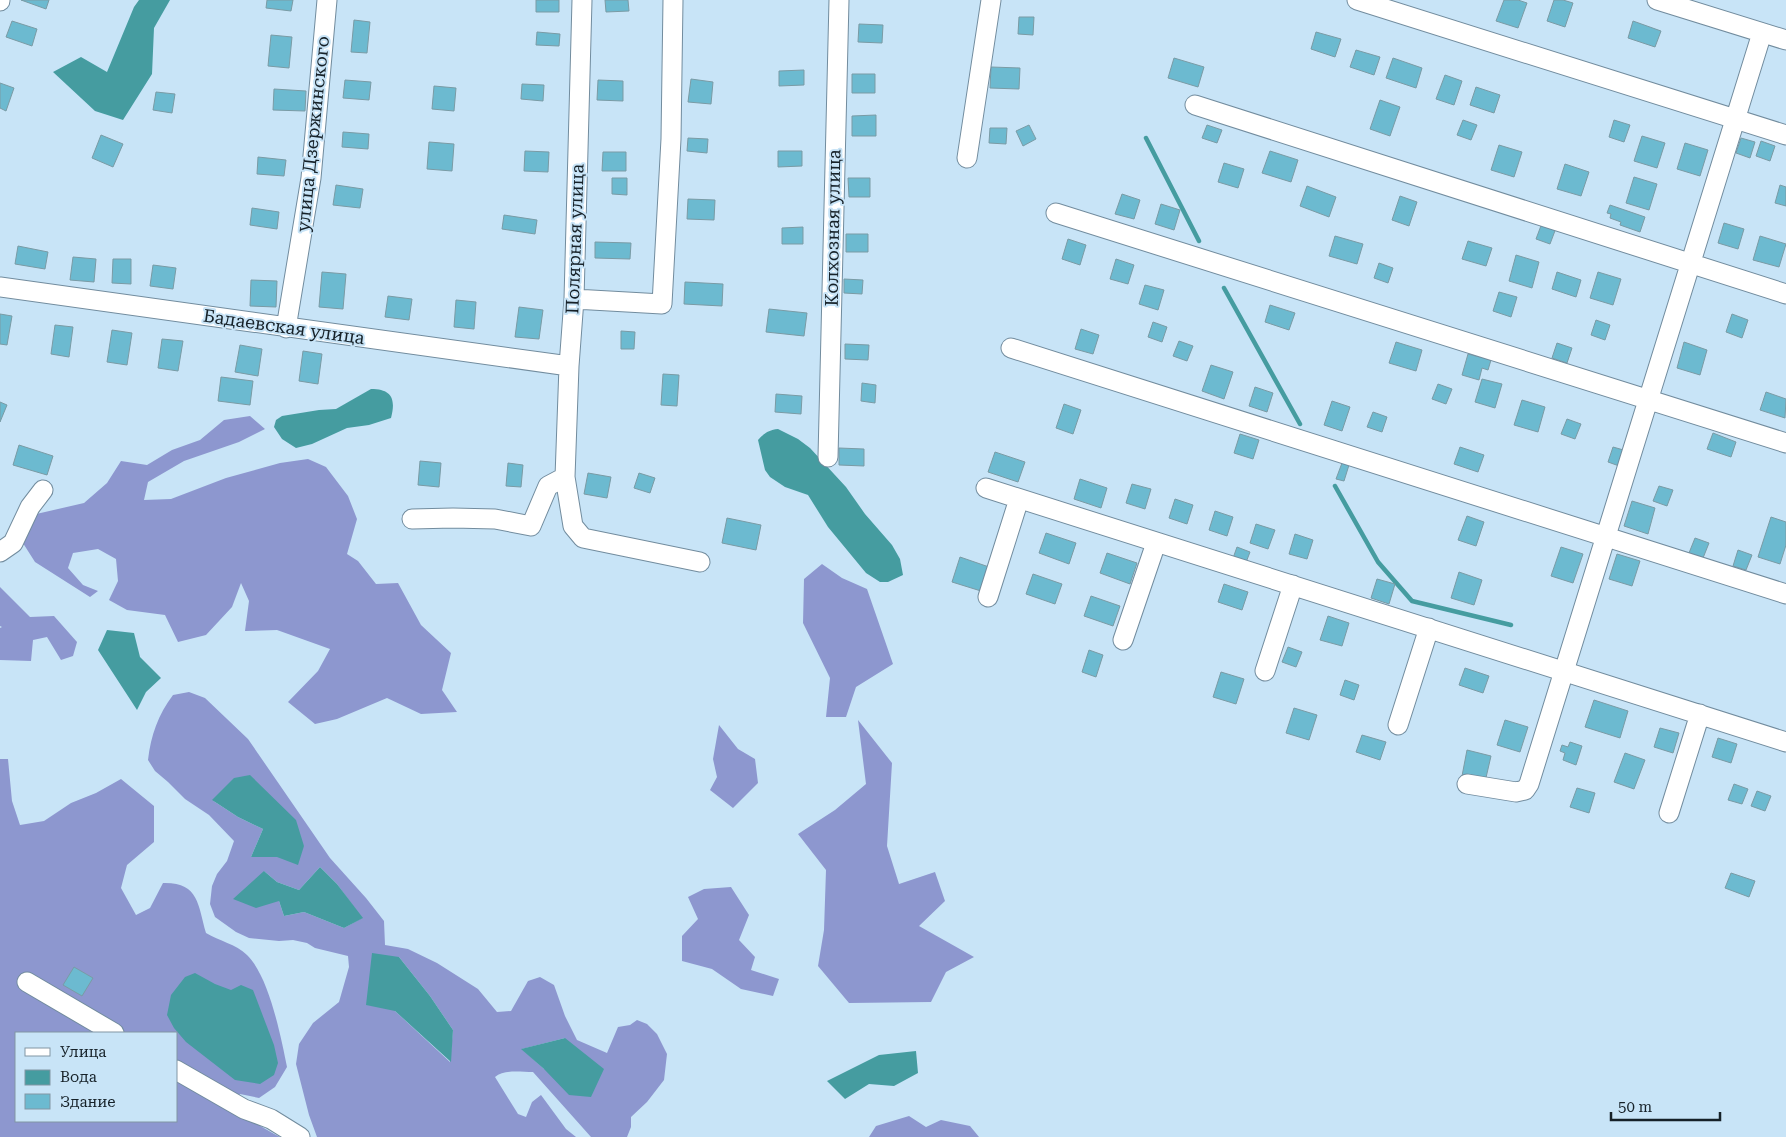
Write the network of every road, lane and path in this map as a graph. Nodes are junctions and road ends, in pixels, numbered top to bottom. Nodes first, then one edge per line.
1 (327, 0) edge
2 (582, 0) edge
3 (673, 0) edge
4 (839, 0) edge
5 (991, 0) edge
6 (1357, 0) edge
7 (1657, 0) edge
8 (1762, 33) junction
9 (1786, 40) edge
10 (1195, 105) dead end
11 (1736, 120) junction
12 (1786, 135) edge
13 (967, 158) dead end
14 (1056, 213) dead end
15 (1691, 264) junction
16 (0, 287) edge
17 (1786, 294) edge
18 (574, 299) junction
19 (286, 328) junction
20 (1011, 348) dead end
21 (569, 366) junction
22 (1649, 400) junction
23 (1786, 443) edge
24 (828, 457) dead end
25 (565, 477) junction
26 (986, 488) dead end
27 (44, 490) dead end
28 (1018, 499) junction
29 (412, 519) dead end
30 (1606, 537) junction
31 (1156, 543) junction
32 (0, 552) edge
33 (700, 562) dead end
34 (1293, 585) junction
35 (1786, 594) edge
36 (988, 597) dead end
37 (1429, 628) junction
38 (1123, 640) dead end
39 (1564, 670) junction
40 (1265, 671) dead end
41 (1700, 714) junction
42 (1398, 725) dead end
43 (1786, 742) edge
44 (1466, 784) dead end
45 (1669, 813) dead end
46 (27, 982) dead end
47 (112, 1032) edge
48 (178, 1071) edge
49 (300, 1137) edge

1 - 19 street, улица Дзержинского
2 - 18 street, Полярная улица
3 - 18 street
4 - 24 street, Колхозная улица
5 - 13 street
6 - 11 street
7 - 8 street
8 - 9 street
8 - 11 street
10 - 15 street
11 - 12 street
11 - 15 street
14 - 22 street
15 - 17 street
15 - 22 street
16 - 19 street, Бадаевская улица
18 - 21 street, Полярная улица
19 - 21 street, Бадаевская улица
20 - 30 street
21 - 25 street, Полярная улица
22 - 23 street
22 - 30 street
25 - 29 street
25 - 33 street, Полярная улица
26 - 28 street
27 - 32 street
28 - 31 street
28 - 36 street
30 - 35 street
30 - 39 street
31 - 34 street
31 - 38 street
34 - 37 street
34 - 40 street
37 - 39 street
37 - 42 street
39 - 41 street
39 - 44 street
41 - 43 street
41 - 45 street
46 - 47 street
48 - 49 street

